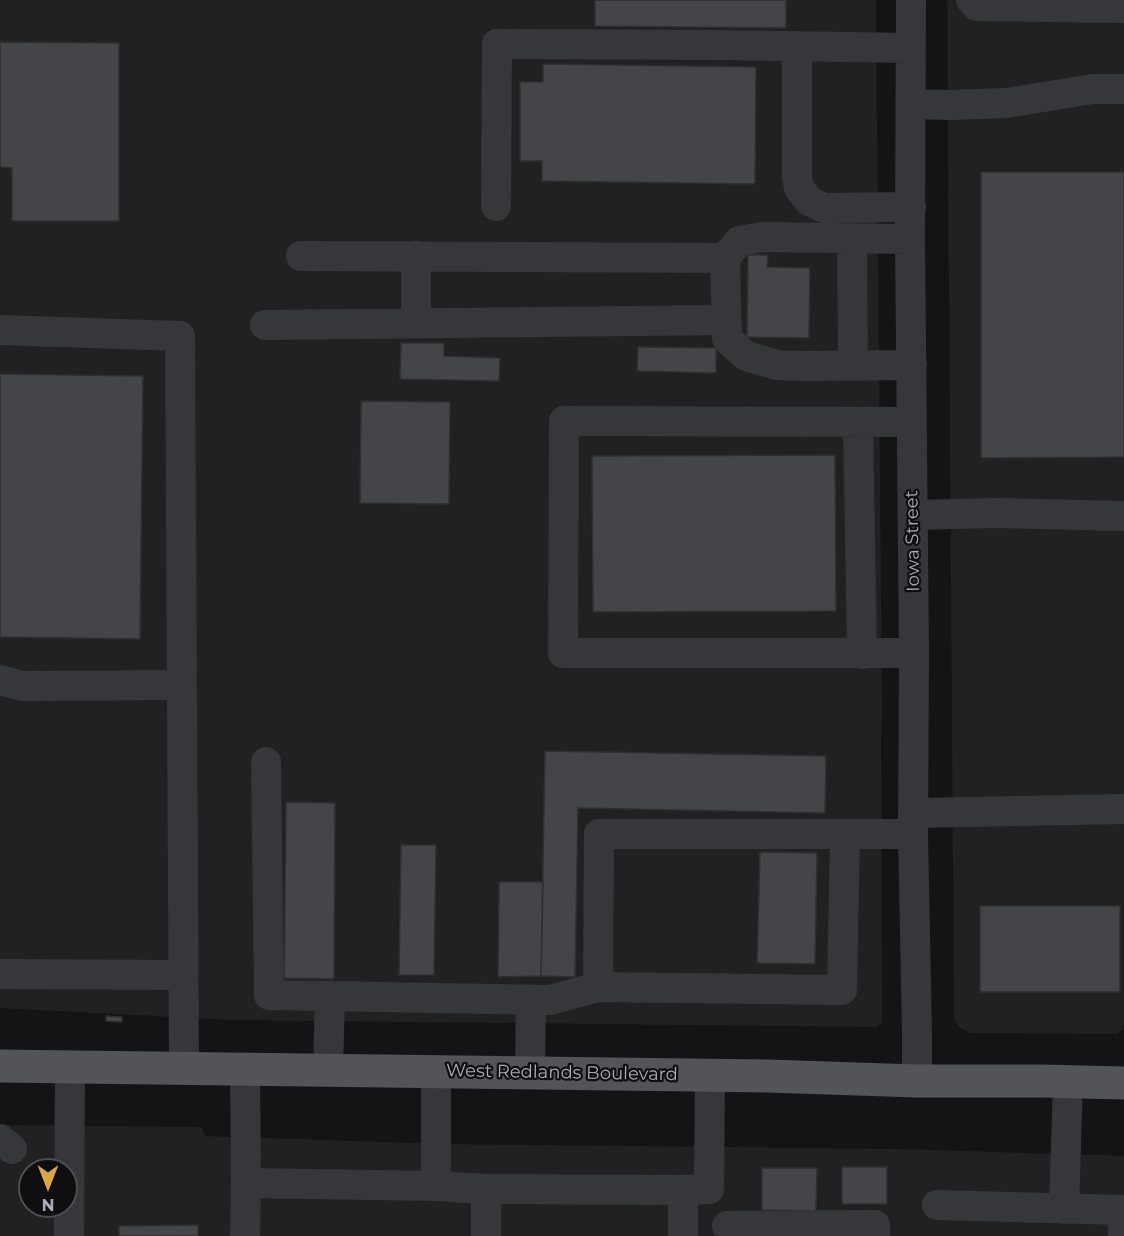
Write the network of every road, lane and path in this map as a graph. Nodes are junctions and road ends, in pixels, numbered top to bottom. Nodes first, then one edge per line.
1 (911, 0) edge
2 (971, 0) edge
3 (1124, 8) edge
4 (797, 46) junction
5 (910, 48) junction
6 (1124, 89) edge
7 (911, 104) junction
8 (496, 206) dead end
9 (911, 207) junction
10 (852, 239) junction
11 (910, 239) junction
12 (301, 256) dead end
13 (416, 256) junction
14 (725, 258) junction
15 (726, 320) junction
16 (416, 323) junction
17 (265, 325) dead end
18 (0, 330) edge
19 (912, 365) junction
20 (853, 366) junction
21 (912, 422) junction
22 (858, 423) junction
23 (913, 514) junction
24 (1124, 516) edge
25 (914, 653) junction
26 (862, 654) junction
27 (0, 680) edge
28 (182, 685) junction
29 (266, 762) dead end
30 (1124, 808) edge
31 (913, 823) junction
32 (845, 834) junction
33 (0, 974) edge
34 (183, 975) junction
35 (598, 987) junction
36 (330, 996) junction
37 (531, 1000) junction
38 (0, 1066) edge
39 (70, 1066) junction
40 (184, 1068) junction
41 (245, 1069) junction
42 (328, 1070) junction
43 (435, 1071) junction
44 (530, 1073) junction
45 (710, 1075) junction
46 (916, 1081) junction
47 (1068, 1081) junction
48 (1124, 1083) edge
49 (246, 1183) junction
50 (435, 1186) junction
51 (486, 1189) junction
52 (696, 1190) junction
53 (938, 1205) dead end
54 (1064, 1209) junction
55 (727, 1231) edge
56 (802, 1231) edge
57 (69, 1236) edge
58 (245, 1236) edge
59 (486, 1236) edge
60 (683, 1236) edge
61 (875, 1236) edge
62 (1123, 1236) edge

1 - 5 street, Iowa Street
2 - 3 street
4 - 5 street
4 - 8 street
4 - 9 street
5 - 7 street, Iowa Street
6 - 7 street
7 - 9 street, Iowa Street
9 - 11 street, Iowa Street
10 - 11 street
10 - 14 street
10 - 20 street
11 - 19 street, Iowa Street
12 - 13 street
13 - 14 street
13 - 16 street
14 - 15 street
15 - 16 street
15 - 20 street
16 - 17 street
18 - 28 street
19 - 20 street
19 - 21 street, Iowa Street
21 - 22 street
21 - 23 street, Iowa Street
22 - 26 street
22 - 26 street
23 - 24 street
23 - 25 street, Iowa Street
25 - 26 street
25 - 31 street, Iowa Street
27 - 28 street
28 - 34 street
29 - 36 street
30 - 31 street
31 - 32 street
31 - 46 street, Iowa Street
32 - 35 street
32 - 35 street
33 - 34 street
34 - 40 street
35 - 37 street
36 - 37 street
36 - 42 street
37 - 44 street
38 - 39 main road, West Redlands Boulevard
39 - 40 main road, West Redlands Boulevard
39 - 57 street
40 - 41 main road, West Redlands Boulevard
41 - 42 main road, West Redlands Boulevard
41 - 49 street
42 - 43 main road, West Redlands Boulevard
43 - 44 main road, West Redlands Boulevard
43 - 50 street
44 - 45 main road, West Redlands Boulevard
45 - 46 main road, West Redlands Boulevard
45 - 52 street
46 - 47 main road, West Redlands Boulevard
47 - 48 main road, West Redlands Boulevard
47 - 54 street
49 - 50 street
49 - 58 street
50 - 51 street
51 - 52 street
51 - 59 street
52 - 55 street
52 - 60 street
53 - 54 street
54 - 62 street
55 - 56 street
56 - 61 street

